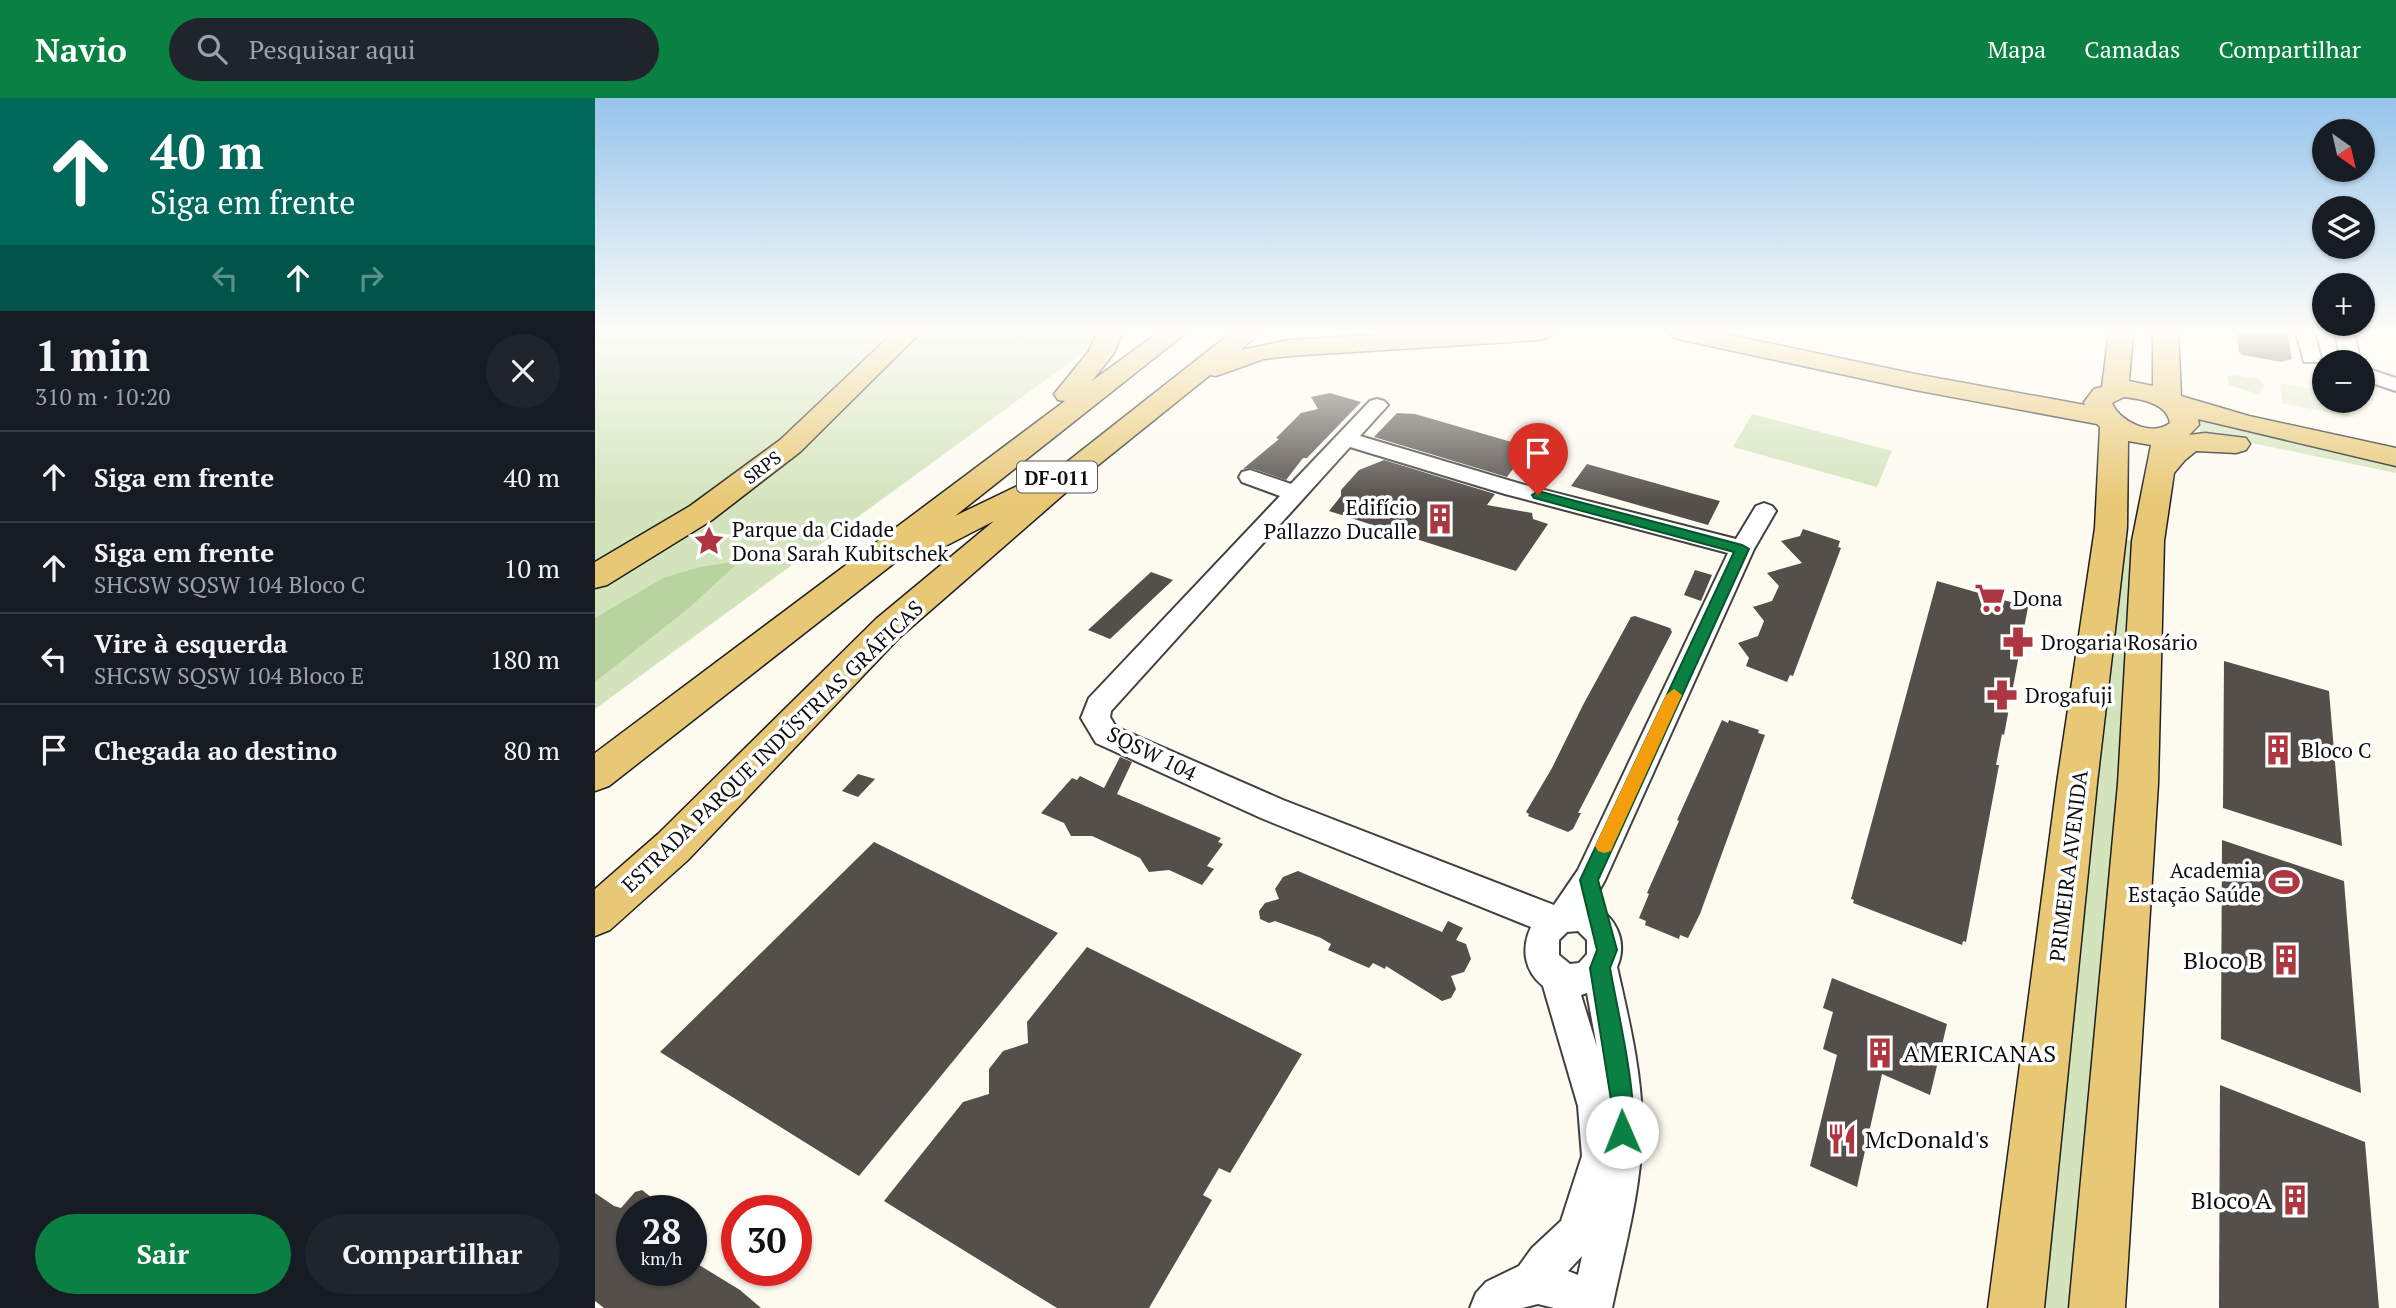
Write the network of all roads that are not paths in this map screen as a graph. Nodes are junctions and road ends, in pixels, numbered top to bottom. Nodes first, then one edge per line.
1 (849, 388) edge
2 (1072, 388) edge
3 (1098, 388) edge
4 (1176, 388) edge
5 (1983, 388) edge
6 (2045, 388) edge
7 (2099, 388) edge
8 (2169, 388) edge
9 (2095, 399) junction
10 (1377, 405) dead end
11 (2170, 410) junction
12 (2240, 433) junction
13 (1347, 439) junction
14 (1030, 440) junction
15 (2396, 457) edge
16 (1077, 468) junction
17 (1249, 477) dead end
18 (2396, 478) edge
19 (2158, 479) junction
20 (1294, 493) junction
21 (1764, 511) dead end
22 (2130, 535) junction
23 (1742, 549) junction
24 (595, 577) edge
25 (843, 584) junction
26 (595, 775) edge
27 (1589, 880) junction
28 (595, 916) edge
29 (1553, 927) junction
30 (1601, 932) junction
31 (1600, 968) junction
32 (1557, 974) junction
33 (1611, 1157) junction
34 (1533, 1282) junction
35 (1491, 1308) edge
36 (1585, 1308) edge
37 (1591, 1308) edge
38 (2016, 1308) edge
39 (2097, 1308) edge

1 - 24 main road, SRPS
2 - 14 main road
3 - 14 main road, ESTRADA PARQUE INDÚSTRIAS GRÁFICAS / DF-011
4 - 16 main road, ESTRADA PARQUE INDÚSTRIAS GRÁFICAS / DF-011
5 - 9 main road
6 - 9 main road
7 - 9 main road, PRIMEIRA AVENIDA
8 - 11 main road, PRIMEIRA AVENIDA
9 - 11 main road
9 - 11 main road
9 - 22 main road, PRIMEIRA AVENIDA
10 - 13 street, SQSW 104
11 - 12 main road
11 - 12 main road
11 - 19 main road, PRIMEIRA AVENIDA
12 - 15 main road
12 - 18 main road
12 - 19 main road
13 - 20 street, SQSW 104
13 - 23 street
14 - 25 main road, ESTRADA PARQUE INDÚSTRIAS GRÁFICAS / DF-011
16 - 25 main road, ESTRADA PARQUE INDÚSTRIAS GRÁFICAS / DF-011
16 - 28 main road, ESTRADA PARQUE INDÚSTRIAS GRÁFICAS / DF-011
17 - 20 street
19 - 22 main road, PRIMEIRA AVENIDA
20 - 29 street, SQSW 104
21 - 23 street
22 - 38 main road, PRIMEIRA AVENIDA
22 - 39 main road, PRIMEIRA AVENIDA
23 - 27 street
25 - 26 main road, ESTRADA PARQUE INDÚSTRIAS GRÁFICAS / DF-011
27 - 29 street
27 - 30 street
29 - 30 street
29 - 32 street
30 - 31 street
31 - 32 street
31 - 33 street
32 - 33 street
33 - 34 street
33 - 37 street
34 - 35 street
34 - 36 street

